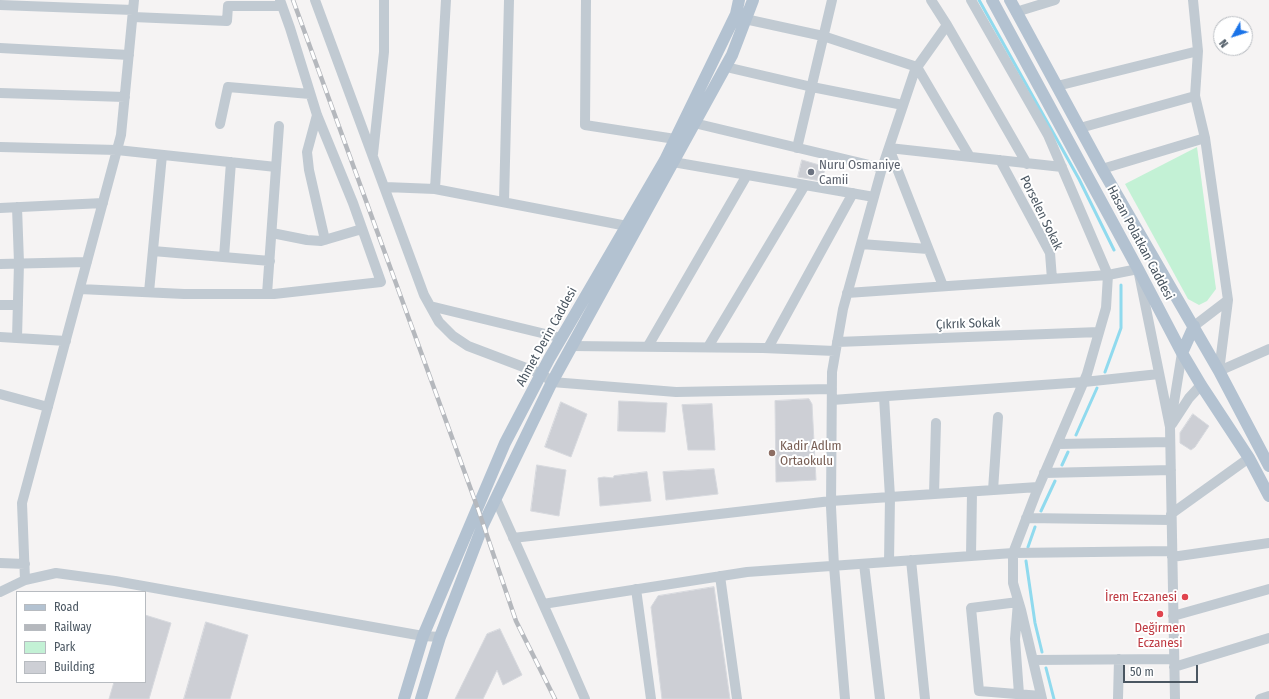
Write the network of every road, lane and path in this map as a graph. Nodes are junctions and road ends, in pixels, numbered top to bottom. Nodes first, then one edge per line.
1 (315, 0) edge
2 (384, 0) edge
3 (446, 0) edge
4 (509, 0) edge
5 (586, 0) edge
6 (739, 0) edge
7 (752, 0) edge
8 (832, 0) edge
9 (931, 0) edge
10 (971, 0) edge
11 (992, 0) edge
12 (1010, 0) edge
13 (1055, 0) edge
14 (1193, 0) edge
15 (227, 3) edge
16 (281, 3) edge
17 (0, 5) edge
18 (133, 9) edge
19 (1016, 12) junction
20 (745, 19) junction
21 (947, 25) junction
22 (823, 36) junction
23 (0, 48) edge
24 (1198, 51) junction
25 (129, 55) junction
26 (726, 67) junction
27 (917, 67) junction
28 (1057, 86) junction
29 (812, 87) junction
30 (0, 93) edge
31 (310, 94) junction
32 (1194, 96) junction
33 (125, 97) junction
34 (903, 105) junction
35 (317, 115) junction
36 (220, 124) dead end
37 (694, 124) junction
38 (279, 126) dead end
39 (1080, 128) junction
40 (1205, 138) junction
41 (675, 139) junction
42 (0, 147) edge
43 (797, 148) junction
44 (889, 148) junction
45 (117, 150) junction
46 (162, 155) junction
47 (373, 156) junction
48 (970, 157) junction
49 (1000, 160) junction
50 (231, 162) junction
51 (673, 162) junction
52 (1027, 164) junction
53 (276, 167) junction
54 (1062, 167) junction
55 (882, 168) junction
56 (1102, 169) junction
57 (747, 175) junction
58 (805, 185) junction
59 (385, 187) junction
60 (435, 189) junction
61 (853, 193) junction
62 (874, 197) junction
63 (504, 202) junction
64 (103, 203) junction
65 (17, 207) junction
66 (0, 208) edge
67 (627, 226) junction
68 (362, 229) junction
69 (272, 233) junction
70 (325, 240) junction
71 (861, 244) junction
72 (928, 249) junction
73 (153, 251) junction
74 (224, 257) junction
75 (270, 261) junction
76 (87, 262) junction
77 (19, 263) junction
78 (0, 264) edge
79 (1138, 269) junction
80 (1108, 275) junction
81 (1052, 279) junction
82 (943, 286) junction
83 (80, 289) junction
84 (149, 292) junction
85 (847, 293) junction
86 (267, 294) junction
87 (1228, 300) junction
88 (0, 305) edge
89 (18, 305) junction
90 (430, 306) junction
91 (1194, 326) junction
92 (1099, 332) junction
93 (0, 338) edge
94 (17, 338) junction
95 (562, 338) junction
96 (66, 341) junction
97 (572, 346) junction
98 (648, 346) junction
99 (836, 346) junction
100 (708, 347) junction
101 (768, 348) junction
102 (1269, 348) edge
103 (1182, 353) junction
104 (1219, 371) junction
105 (542, 374) junction
106 (1159, 374) junction
107 (552, 382) junction
108 (1084, 382) junction
109 (1201, 385) junction
110 (832, 389) junction
111 (0, 394) edge
112 (884, 396) junction
113 (832, 400) junction
114 (48, 407) junction
115 (998, 417) dead end
116 (936, 423) dead end
117 (1170, 427) junction
118 (1170, 442) junction
119 (1057, 444) junction
120 (1249, 458) junction
121 (1269, 466) edge
122 (1171, 470) junction
123 (1044, 473) junction
124 (1038, 487) junction
125 (993, 490) junction
126 (972, 492) junction
127 (934, 494) junction
128 (1269, 496) edge
129 (890, 497) junction
130 (496, 499) junction
131 (832, 500) junction
132 (1171, 517) junction
133 (1026, 518) junction
134 (513, 538) junction
135 (1269, 544) edge
136 (1013, 553) junction
137 (1172, 554) junction
138 (971, 556) junction
139 (911, 560) junction
140 (889, 562) junction
141 (0, 563) edge
142 (24, 564) junction
143 (864, 564) junction
144 (834, 566) junction
145 (720, 576) junction
146 (25, 580) junction
147 (636, 589) junction
148 (1269, 589) edge
149 (0, 592) edge
150 (1018, 602) junction
151 (543, 604) junction
152 (1173, 616) junction
153 (423, 636) junction
154 (440, 637) junction
155 (1269, 638) edge
156 (1119, 659) junction
157 (1033, 660) junction
158 (1174, 663) junction
159 (1269, 696) edge
160 (1019, 697) edge
161 (1042, 697) edge
162 (404, 699) edge
163 (421, 699) edge
164 (585, 699) edge
165 (651, 699) edge
166 (737, 699) edge
167 (845, 699) edge
168 (880, 699) edge
169 (925, 699) edge
170 (1118, 699) edge
171 (1175, 699) edge
172 (1260, 699) edge

1 - 47 street
2 - 47 street
3 - 60 street
4 - 63 street
5 - 41 street
6 - 41 main road, Ahmet Derin Caddesi
7 - 20 main road, Ahmet Derin Caddesi
8 - 22 street
9 - 21 street
10 - 54 street
11 - 79 main road, Hasan Polatkan Caddesi
12 - 19 main road, Hasan Polatkan Caddesi
13 - 19 street
14 - 24 street
15 - 16 street
15 - 18 street
16 - 31 street
17 - 18 street
18 - 25 street
19 - 28 main road, Hasan Polatkan Caddesi
20 - 22 street
20 - 26 main road, Ahmet Derin Caddesi
21 - 27 street
21 - 52 street
22 - 27 street
22 - 29 street
23 - 25 street
24 - 28 street
24 - 32 street
25 - 33 street
26 - 29 street
26 - 37 main road, Ahmet Derin Caddesi
27 - 34 street
27 - 48 street
28 - 39 main road, Hasan Polatkan Caddesi
29 - 34 street
29 - 43 street
30 - 33 street
31 - 35 street
31 - 36 street
32 - 39 street
32 - 40 street
33 - 45 street
34 - 44 street
35 - 68 street
35 - 70 street
37 - 43 street
37 - 51 main road, Ahmet Derin Caddesi
38 - 53 street
39 - 56 main road, Hasan Polatkan Caddesi
40 - 56 street
40 - 87 street
41 - 67 main road, Ahmet Derin Caddesi
42 - 45 street
43 - 55 street
44 - 48 street
44 - 55 street
44 - 72 street
45 - 46 street
45 - 64 street
46 - 50 street
46 - 73 street
47 - 59 street
48 - 49 street
49 - 52 street
49 - 81 street, Porselen Sokak
50 - 53 street
50 - 74 street
51 - 57 street
51 - 97 main road, Ahmet Derin Caddesi
52 - 54 street
53 - 69 street
54 - 80 street
55 - 62 street
56 - 91 main road, Hasan Polatkan Caddesi
57 - 58 street
57 - 98 street
58 - 61 street
58 - 100 street
59 - 60 street
59 - 90 street
60 - 63 street
61 - 62 street
61 - 101 street
62 - 71 street
63 - 67 street
64 - 65 street
64 - 76 street
65 - 66 street
65 - 77 street
67 - 95 main road, Ahmet Derin Caddesi
68 - 70 street
68 - 86 street
69 - 70 street
69 - 75 street
71 - 72 street
71 - 85 street
72 - 82 street
73 - 74 street
73 - 84 street
74 - 75 street
75 - 86 street
76 - 77 street
76 - 83 street
77 - 78 street
77 - 89 street
79 - 80 street
79 - 103 main road, Hasan Polatkan Caddesi
79 - 106 street
80 - 81 street
80 - 92 street
81 - 82 street
82 - 85 street
83 - 84 street
83 - 96 street
84 - 86 street
85 - 99 street
87 - 91 street
87 - 104 street
88 - 89 street
89 - 94 street
90 - 95 street
90 - 105 street
91 - 103 main road
91 - 104 main road, Hasan Polatkan Caddesi
92 - 99 street, Çıkrık Sokak
92 - 108 street
93 - 94 street
94 - 96 street
95 - 105 main road, Ahmet Derin Caddesi
96 - 114 street
97 - 98 street, Çıkrık Sokak
97 - 107 main road, Ahmet Derin Caddesi
98 - 100 street, Çıkrık Sokak
99 - 101 street, Çıkrık Sokak
99 - 110 street
100 - 101 street, Çıkrık Sokak
102 - 104 street
103 - 109 main road, Hasan Polatkan Caddesi
103 - 117 street
104 - 109 main road
104 - 121 main road, Hasan Polatkan Caddesi
105 - 107 street
105 - 153 main road, Ahmet Derin Caddesi
106 - 108 street
106 - 117 street
107 - 110 street
107 - 130 main road, Ahmet Derin Caddesi
108 - 112 street
108 - 119 street
109 - 117 street
109 - 120 main road, Hasan Polatkan Caddesi
110 - 113 street
111 - 114 street
112 - 113 street
112 - 129 street
113 - 131 street
114 - 142 street
115 - 125 street
116 - 127 street
117 - 118 street
118 - 119 street
118 - 122 street
119 - 123 street
120 - 128 main road, Hasan Polatkan Caddesi
120 - 132 street
122 - 123 street
122 - 132 street
123 - 124 street
124 - 125 street
124 - 133 street
125 - 126 street
126 - 127 street
126 - 138 street
127 - 129 street
129 - 131 street
129 - 140 street
130 - 134 street
130 - 154 main road, Ahmet Derin Caddesi
131 - 134 street
131 - 144 street
132 - 133 street
132 - 137 street
133 - 136 street
134 - 151 street
135 - 137 street
136 - 137 street
136 - 138 street
136 - 150 street
137 - 152 street
138 - 139 street
139 - 140 street
139 - 169 street
140 - 143 street
141 - 142 street
142 - 146 street
143 - 144 street
143 - 168 street
144 - 145 street
144 - 167 street
145 - 147 street
145 - 166 street
146 - 149 street
146 - 153 street
147 - 151 street
147 - 165 street
148 - 152 street
150 - 157 street
150 - 160 street
150 - 160 street
151 - 164 street
152 - 158 street
153 - 154 street
153 - 162 main road, Ahmet Derin Caddesi
154 - 163 main road, Ahmet Derin Caddesi
155 - 158 street
156 - 157 street
156 - 158 street
156 - 170 street
157 - 161 street
158 - 171 street
159 - 172 street
160 - 161 street

